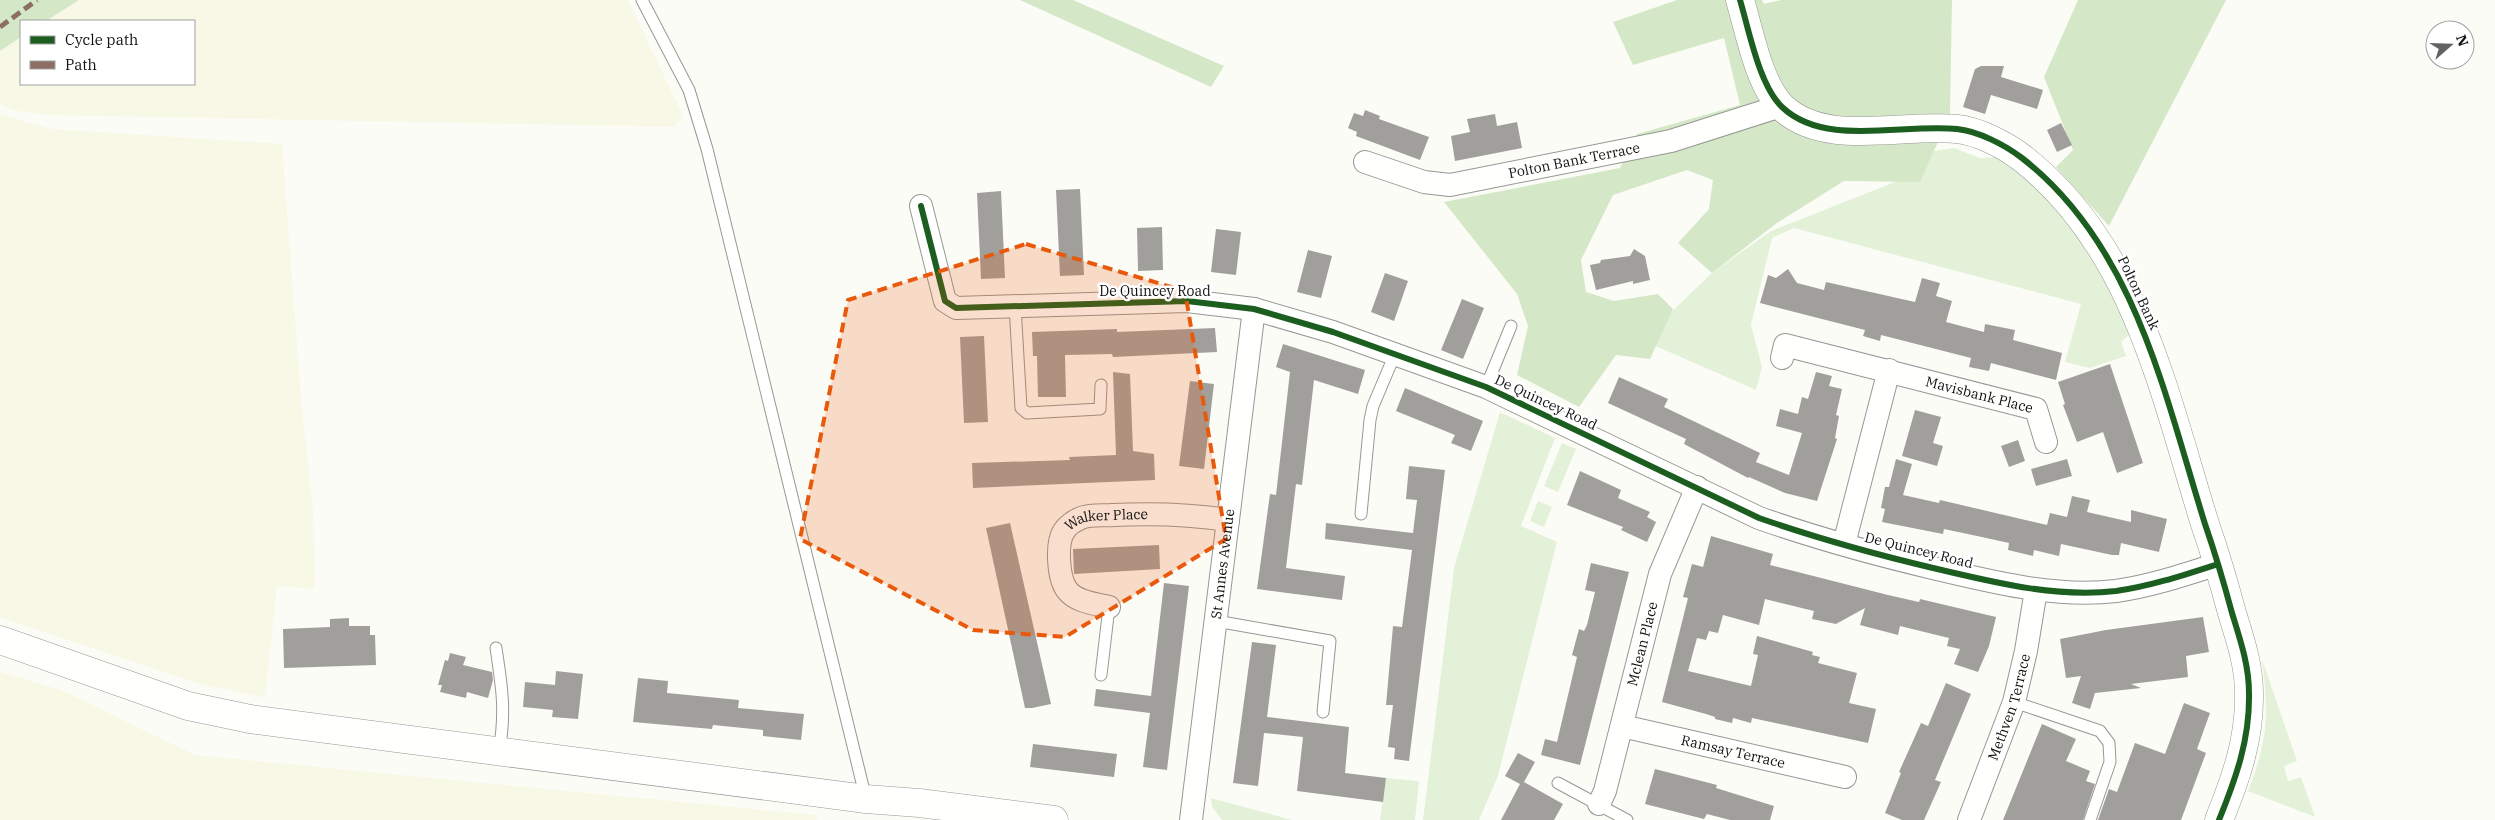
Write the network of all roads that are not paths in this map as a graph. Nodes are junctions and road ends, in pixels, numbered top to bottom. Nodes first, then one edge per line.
1 (642, 0) edge
2 (1740, 0) edge
3 (1781, 106) junction
4 (1365, 162) dead end
5 (921, 206) dead end
6 (1015, 306) junction
7 (1254, 309) junction
8 (1511, 326) dead end
9 (1395, 354) junction
10 (1782, 358) dead end
11 (1889, 370) junction
12 (1101, 385) dead end
13 (1486, 387) junction
14 (2046, 442) dead end
15 (1697, 487) junction
16 (1360, 514) dead end
17 (1228, 520) junction
18 (1844, 544) junction
19 (2218, 564) junction
20 (2036, 590) junction
21 (1109, 607) joint
22 (1216, 621) junction
23 (0, 640) edge
24 (496, 648) dead end
25 (1101, 675) dead end
26 (2014, 702) junction
27 (1322, 712) dead end
28 (1622, 726) junction
29 (499, 752) junction
30 (1845, 777) dead end
31 (1558, 782) dead end
32 (866, 799) junction
33 (1599, 804) junction
34 (918, 811) edge
35 (1054, 820) edge
36 (1191, 820) edge
37 (1627, 820) edge
38 (1969, 820) edge
39 (2090, 820) edge
40 (2219, 820) edge

1 - 32 lane
2 - 3 street, Polton Bank
3 - 4 street, Polton Bank Terrace
3 - 19 street, Polton Bank
5 - 6 street, De Quincey Road
6 - 7 street, De Quincey Road
6 - 12 lane
7 - 9 street, De Quincey Road
7 - 17 street, St Annes Avenue
8 - 13 lane
9 - 13 street, De Quincey Road
9 - 16 lane
10 - 11 street, Mavisbank Place
11 - 14 street, Mavisbank Place
11 - 18 street
13 - 15 street, De Quincey Road
15 - 18 street, De Quincey Road
15 - 28 street, Mclean Place
17 - 21 street, Walker Place
17 - 22 street, St Annes Avenue
18 - 20 street, De Quincey Road
19 - 20 street, De Quincey Road
19 - 40 street, Polton Bank
20 - 26 street, Methven Terrace
21 - 25 lane
22 - 27 lane
22 - 36 street, St Annes Avenue
23 - 29 street
24 - 29 lane
26 - 38 street, Methven Terrace
26 - 39 lane
28 - 30 street, Ramsay Terrace
28 - 33 street, Mclean Place
29 - 32 street
31 - 33 lane
32 - 34 street
33 - 37 lane
34 - 35 street

